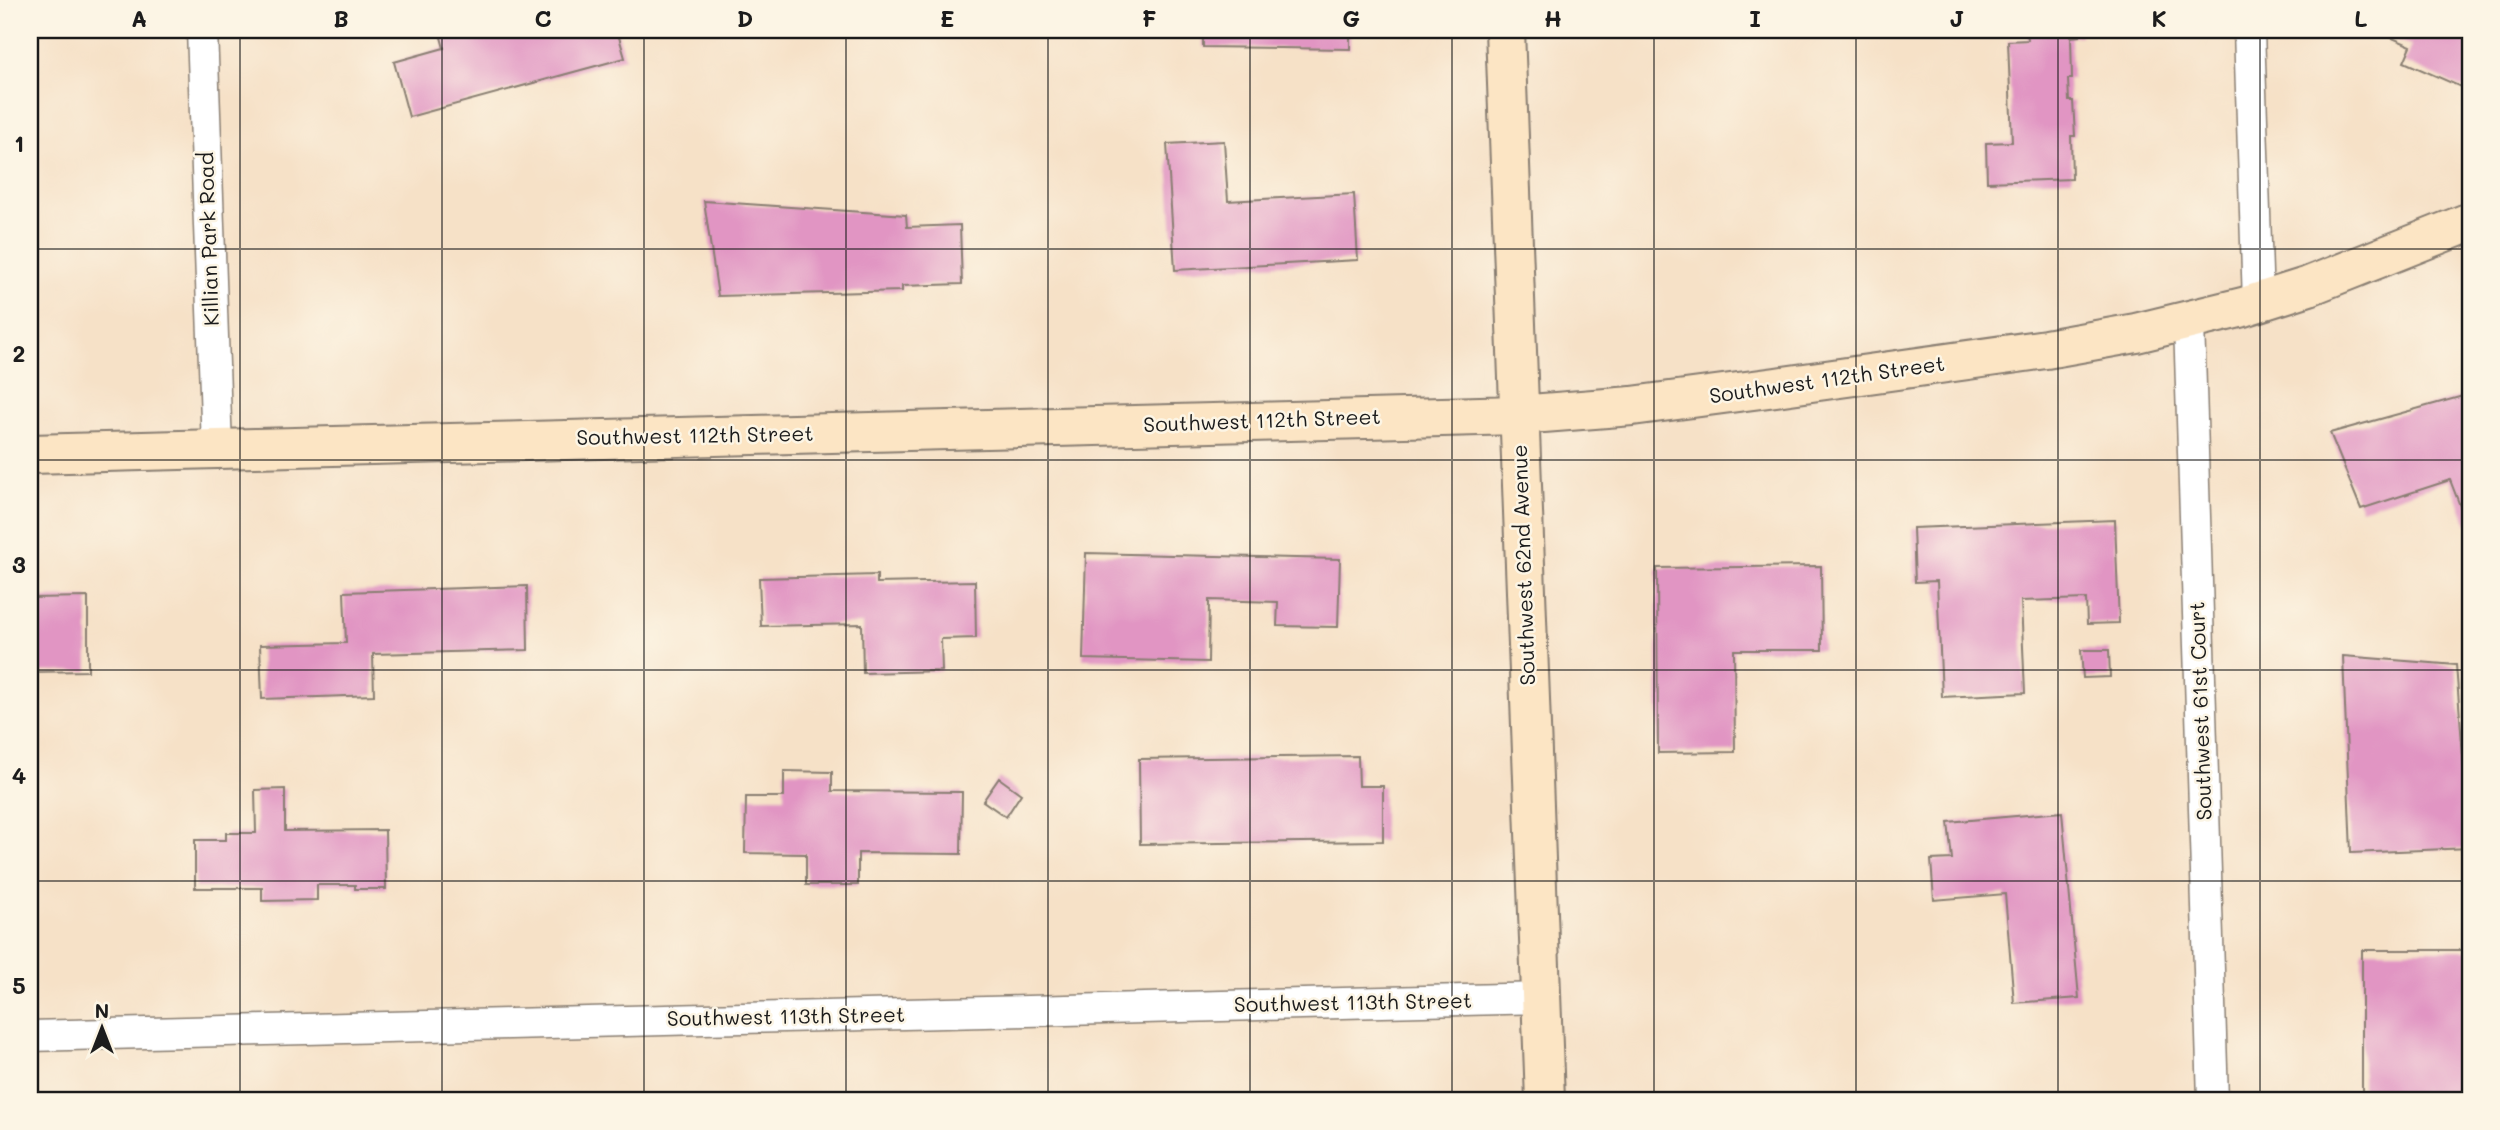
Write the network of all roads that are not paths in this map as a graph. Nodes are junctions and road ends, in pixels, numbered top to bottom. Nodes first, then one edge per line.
1 (202, 30) edge
2 (1505, 30) edge
3 (2249, 30) edge
4 (2470, 222) edge
5 (2258, 303) junction
6 (2189, 321) junction
7 (1518, 415) junction
8 (217, 448) junction
9 (30, 454) edge
10 (1542, 998) junction
11 (30, 1037) edge
12 (1545, 1100) edge
13 (2213, 1100) edge

1 - 8 street, Killian Park Road
2 - 7 main road, Southwest 62nd Avenue
3 - 5 street
4 - 5 main road, Southwest 112th Street
5 - 6 main road, Southwest 112th Street
6 - 7 main road, Southwest 112th Street
6 - 13 street, Southwest 61st Court
7 - 8 main road, Southwest 112th Street
7 - 10 main road, Southwest 62nd Avenue
8 - 9 main road, Southwest 112th Street
10 - 11 street, Southwest 113th Street
10 - 12 main road, Southwest 62nd Avenue

